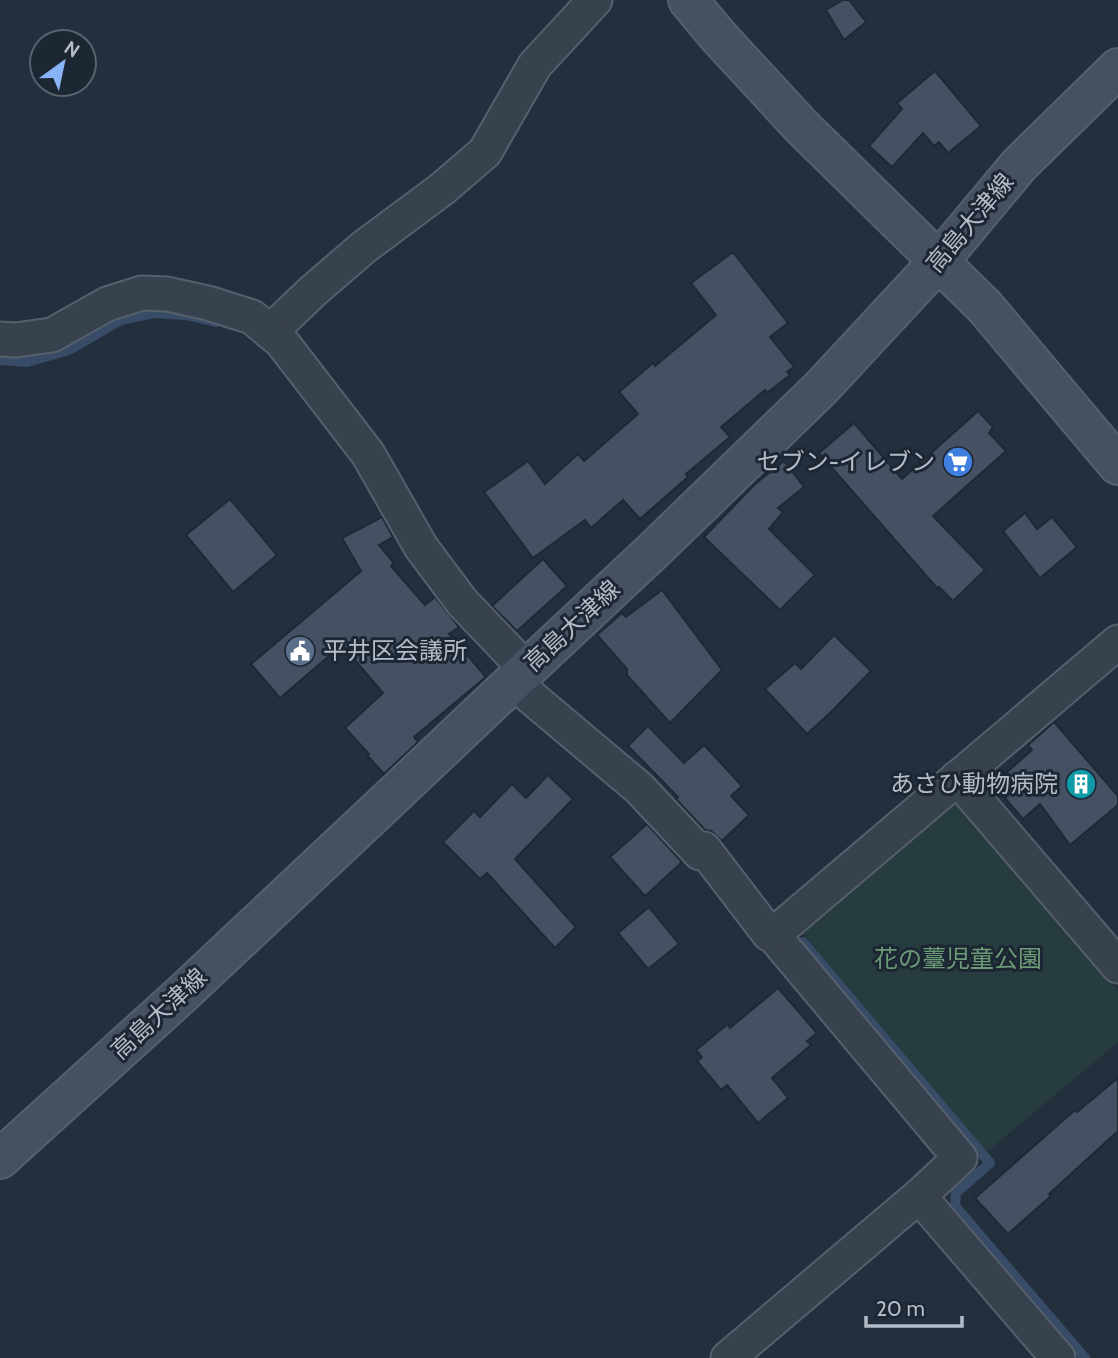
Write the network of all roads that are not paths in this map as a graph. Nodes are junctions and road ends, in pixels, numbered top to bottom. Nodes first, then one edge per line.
1 (595, 0) edge
2 (688, 0) edge
3 (1118, 68) edge
4 (939, 261) junction
5 (270, 332) junction
6 (0, 339) edge
7 (1118, 465) edge
8 (1118, 642) edge
9 (519, 675) junction
10 (957, 778) junction
11 (773, 935) junction
12 (1118, 966) edge
13 (0, 1159) edge
14 (919, 1196) junction
15 (728, 1358) edge
16 (1058, 1358) edge

1 - 5 street
2 - 4 main road
3 - 4 main road, 高島大津線
4 - 7 main road
4 - 9 main road, 高島大津線
5 - 6 street
5 - 9 street
8 - 10 street
9 - 11 street
9 - 13 main road, 高島大津線
10 - 11 street
10 - 12 street
11 - 14 street
14 - 15 street
14 - 16 street

